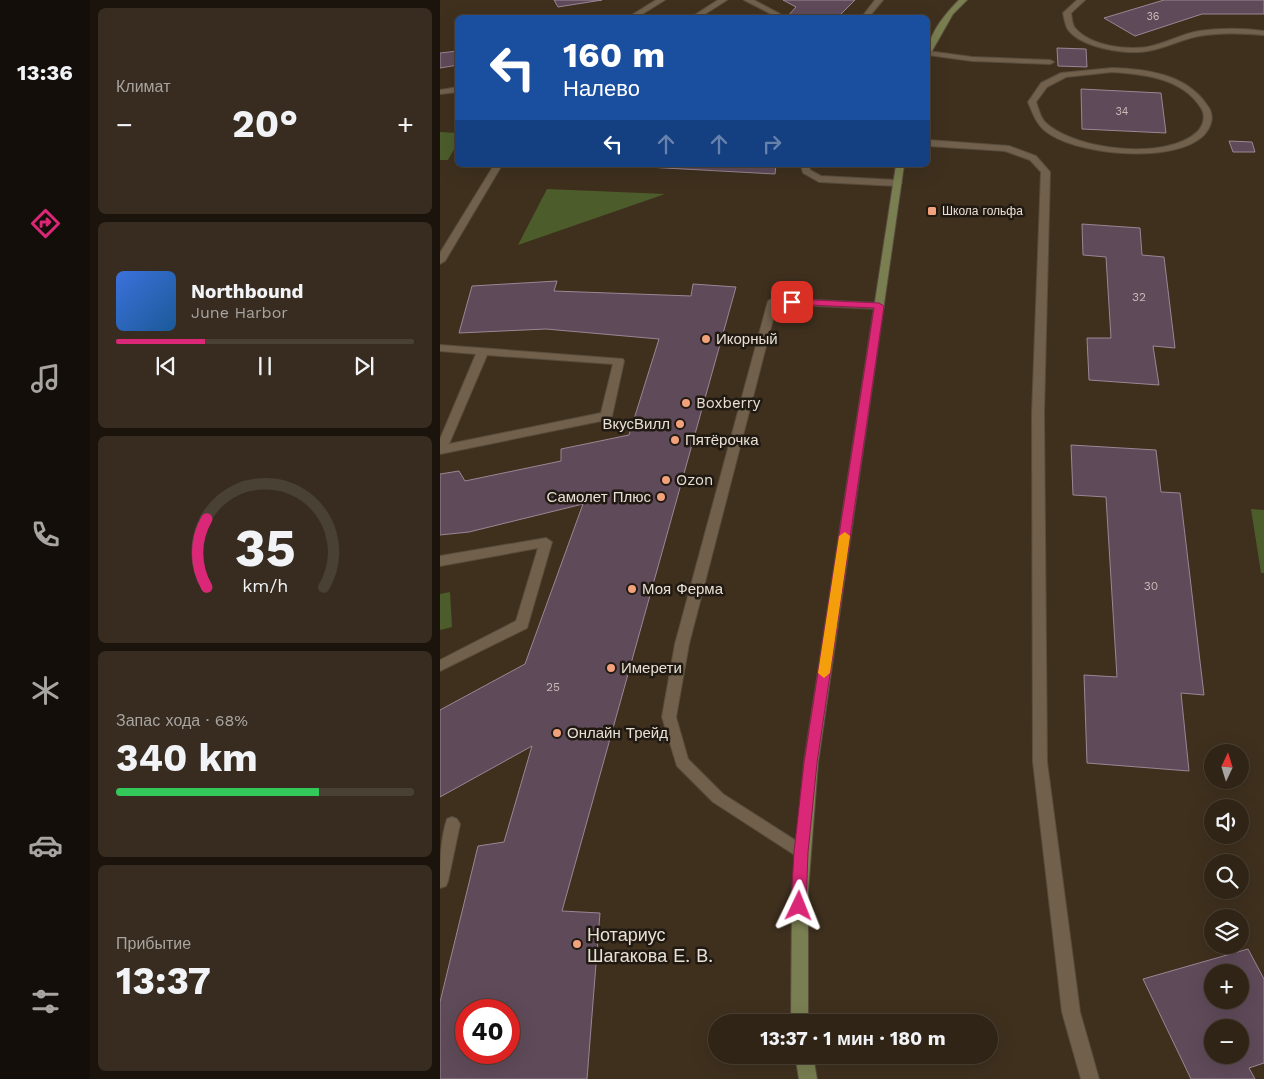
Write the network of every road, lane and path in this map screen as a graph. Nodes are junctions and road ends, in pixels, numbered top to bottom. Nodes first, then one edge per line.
1 (660, 0) edge
2 (724, 0) edge
3 (748, 0) edge
4 (879, 0) edge
5 (963, 0) edge
6 (1081, 0) edge
7 (634, 15) edge
8 (698, 15) edge
9 (775, 15) edge
10 (866, 15) edge
11 (1264, 33) edge
12 (930, 48) edge
13 (930, 52) edge
14 (1131, 60) junction
15 (1050, 62) dead end
16 (455, 90) edge
17 (440, 92) edge
18 (930, 143) edge
19 (497, 167) edge
20 (805, 167) edge
21 (900, 167) edge
22 (897, 183) junction
23 (440, 261) edge
24 (879, 306) junction
25 (440, 348) edge
26 (483, 351) junction
27 (440, 450) edge
28 (440, 561) edge
29 (440, 666) edge
30 (452, 824) dead end
31 (801, 852) junction
32 (440, 881) edge
33 (799, 1014) edge
34 (806, 1064) edge
35 (808, 1079) edge
36 (1090, 1079) edge

1 - 7 lane
2 - 8 lane
3 - 9 lane
4 - 10 lane
5 - 12 street
6 - 14 lane
11 - 14 lane
13 - 15 lane
14 - 14 lane
16 - 17 lane
18 - 36 lane
19 - 23 lane
20 - 22 lane
21 - 22 street
22 - 24 street
24 - 31 street
24 - 31 lane
25 - 26 lane
26 - 27 lane
26 - 27 lane
28 - 29 lane
30 - 32 lane
31 - 33 street
34 - 35 street

